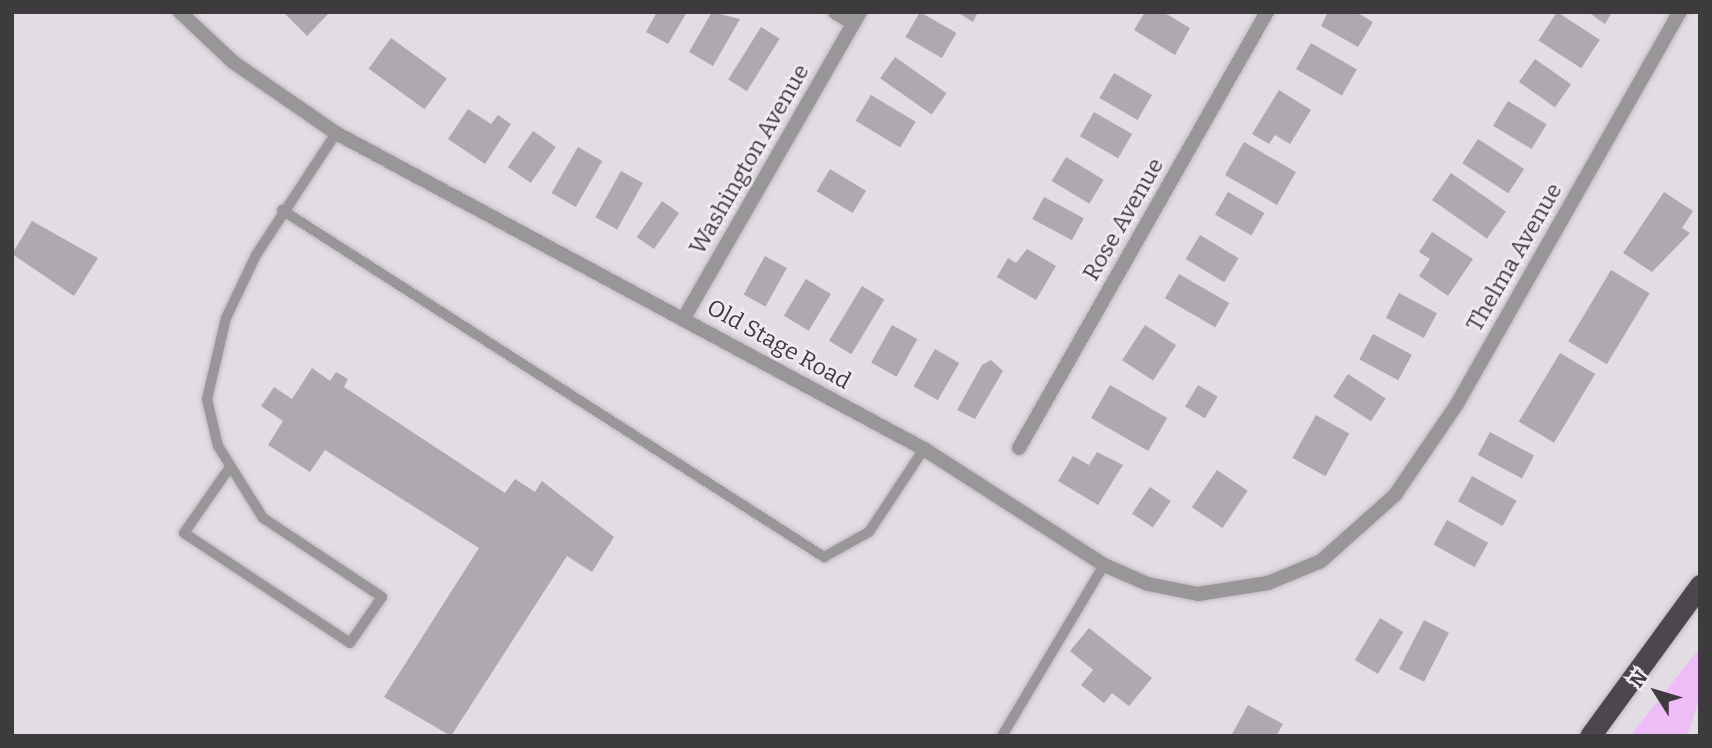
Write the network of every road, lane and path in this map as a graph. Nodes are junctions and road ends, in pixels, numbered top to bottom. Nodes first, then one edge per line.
1 (180, 12) edge
2 (835, 12) edge
3 (1267, 12) edge
4 (1680, 12) edge
5 (857, 18) edge
6 (336, 133) junction
7 (282, 210) junction
8 (684, 318) junction
9 (1019, 448) dead end
10 (924, 449) junction
11 (230, 467) junction
12 (1376, 518) joint
13 (1104, 565) junction
14 (1700, 585) edge
15 (1002, 736) edge
16 (1590, 736) edge

1 - 6 street, Old Stage Road
2 - 5 street
3 - 9 street, Rose Avenue
4 - 12 street, Thelma Avenue
5 - 8 street, Washington Avenue
6 - 7 lane
6 - 8 street, Old Stage Road
7 - 10 lane
7 - 11 lane
8 - 10 street, Old Stage Road
10 - 13 street, Old Stage Road
11 - 11 lane
12 - 13 street, Old Stage Road
13 - 15 lane
14 - 16 highway

